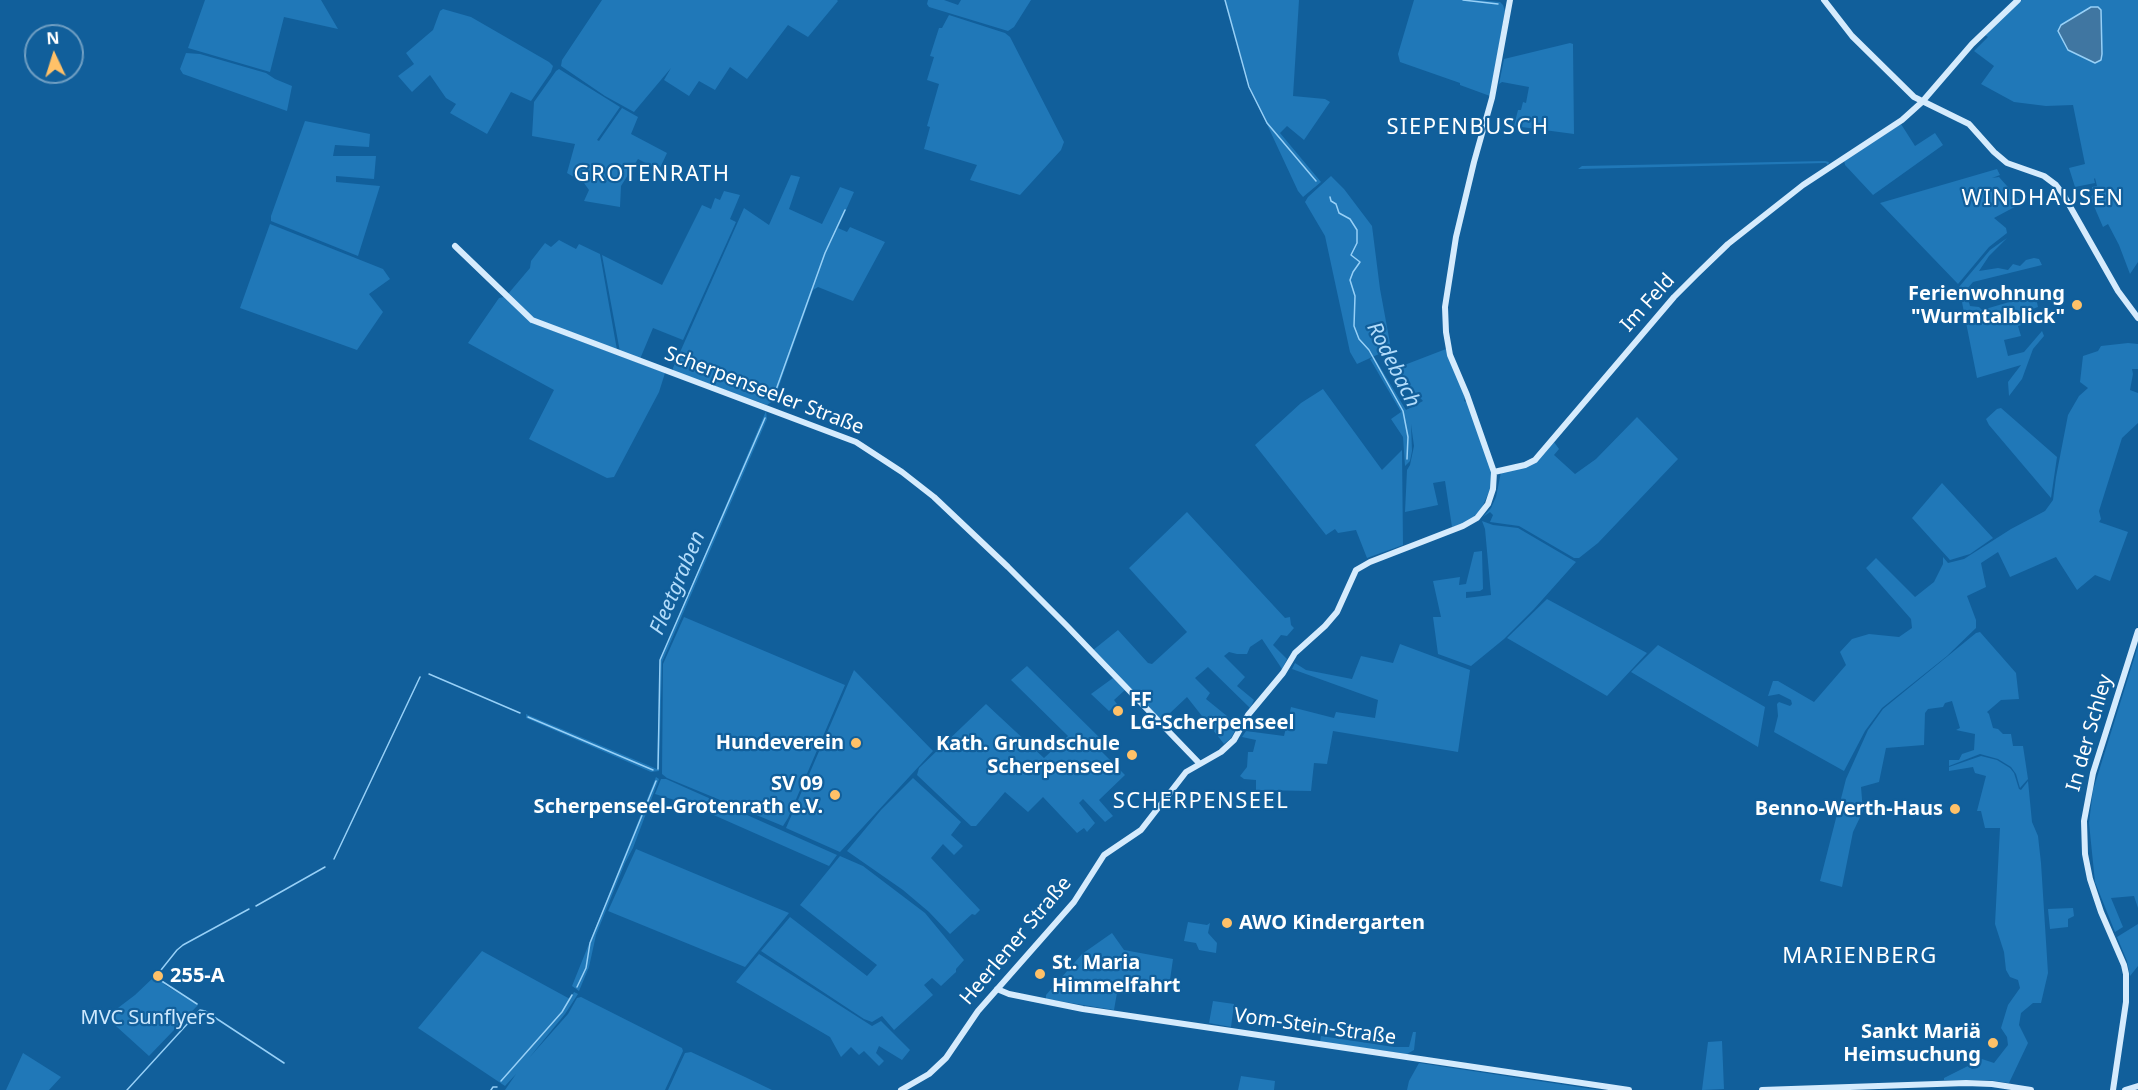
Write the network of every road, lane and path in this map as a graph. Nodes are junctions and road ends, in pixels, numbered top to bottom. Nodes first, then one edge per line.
1 (1509, 0) edge
2 (1824, 0) edge
3 (2018, 0) edge
4 (1922, 102) junction
5 (455, 246) dead end
6 (2138, 318) edge
7 (1494, 472) junction
8 (2138, 631) edge
9 (1199, 764) junction
10 (997, 989) junction
11 (2138, 1086) edge
12 (901, 1090) edge
13 (1629, 1090) edge
14 (1762, 1090) edge
15 (2031, 1090) edge
16 (2113, 1090) edge
17 (2125, 1090) edge

1 - 7 street
2 - 4 street
3 - 4 street, Im Feld
4 - 6 street
4 - 7 street, Im Feld
5 - 9 street, Scherpenseeler Straße
7 - 9 street, Heerlener Straße
8 - 16 street, In der Schley
9 - 10 street, Heerlener Straße
10 - 12 street, Heerlener Straße
10 - 13 street, Vom-Stein-Straße
11 - 17 street
14 - 15 street

